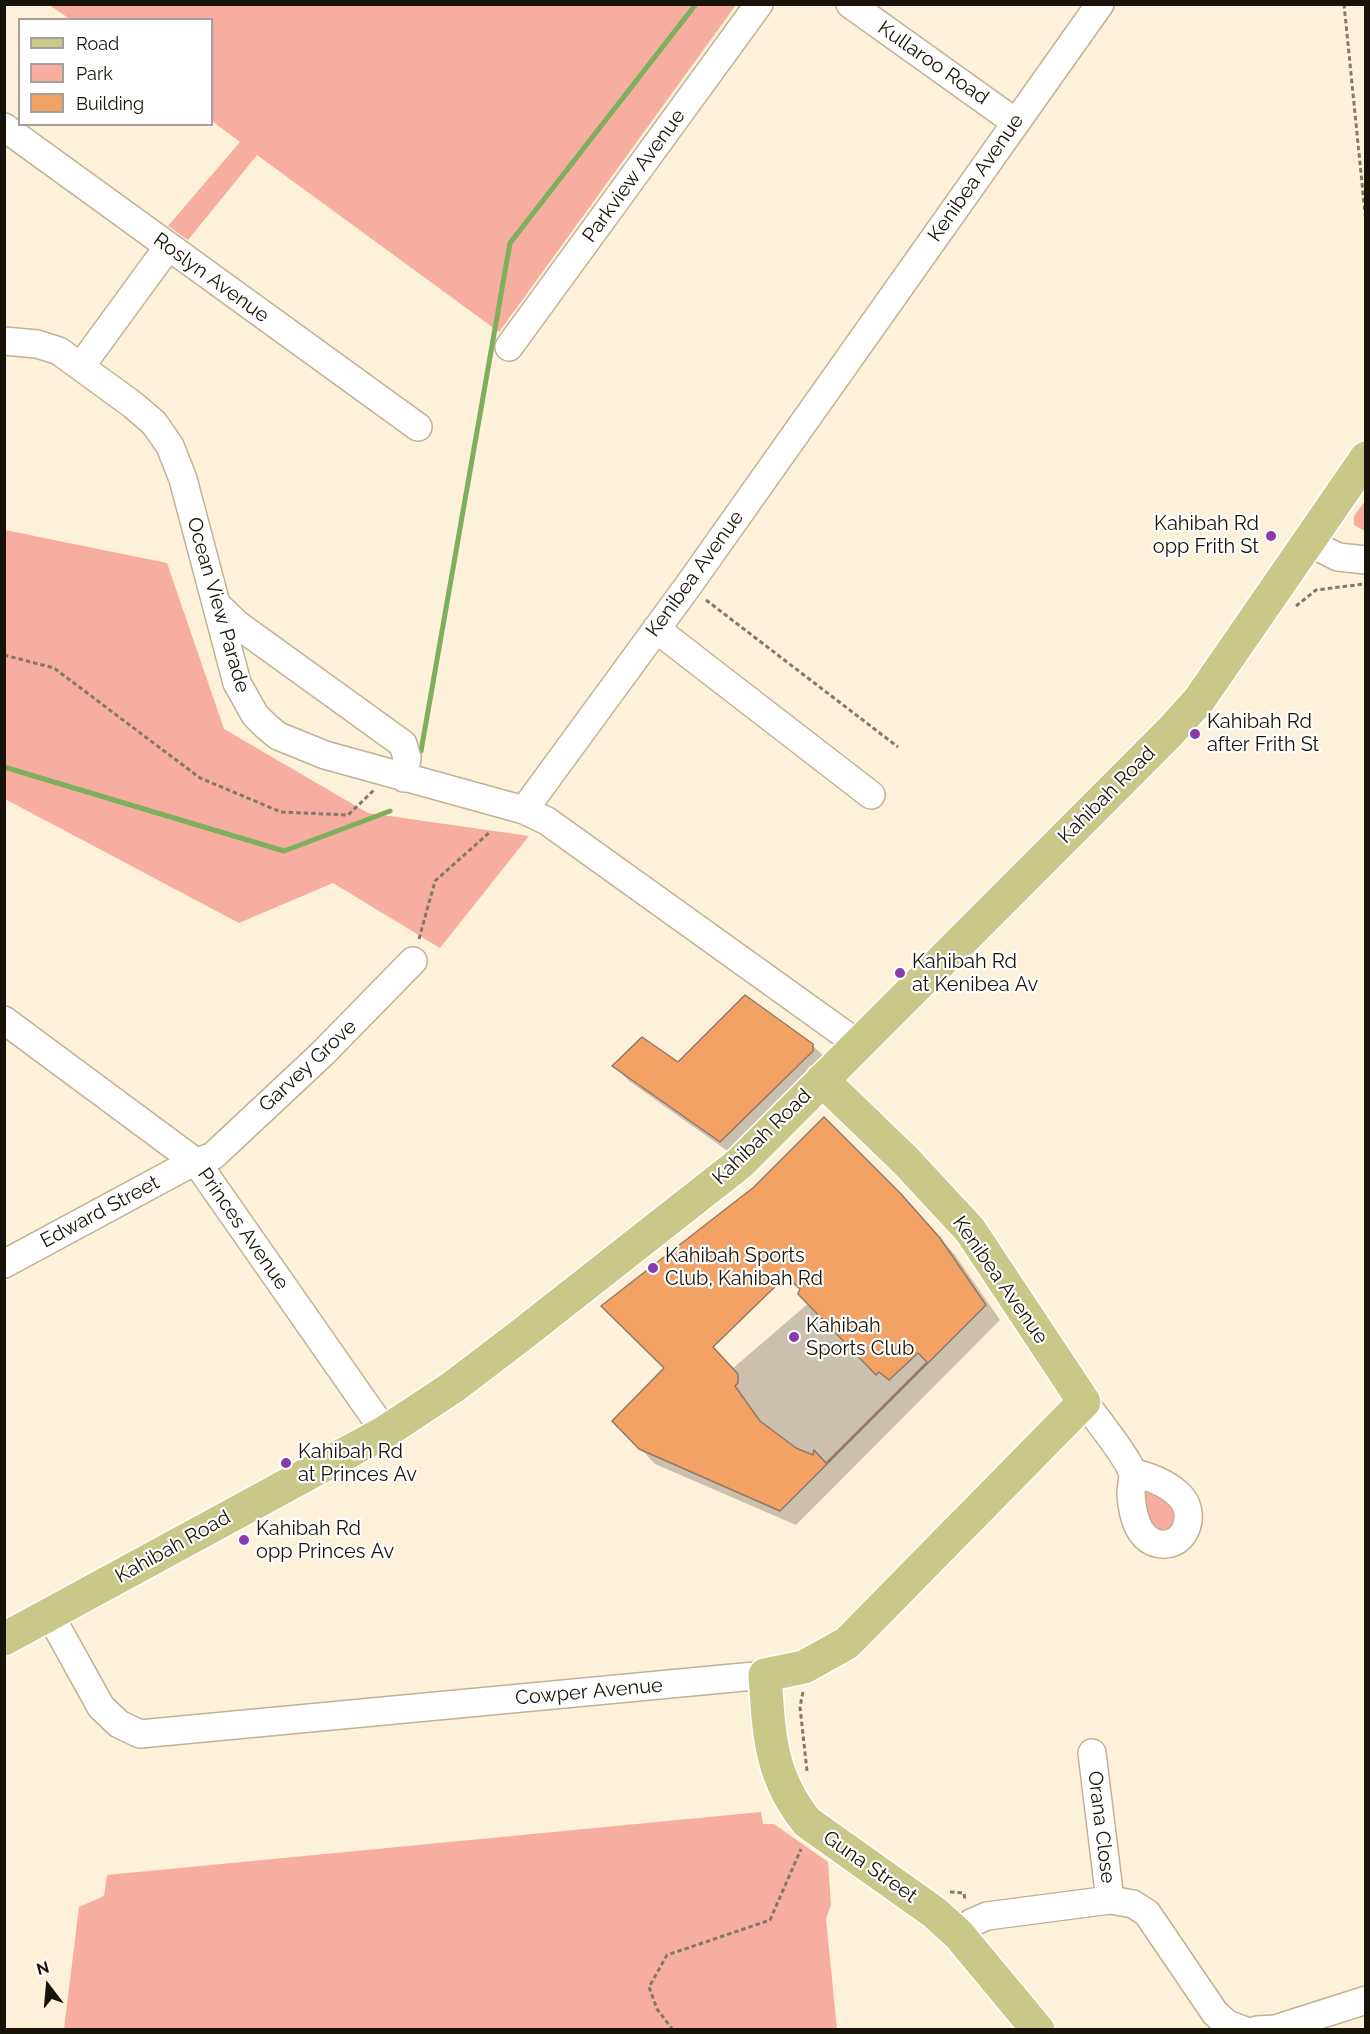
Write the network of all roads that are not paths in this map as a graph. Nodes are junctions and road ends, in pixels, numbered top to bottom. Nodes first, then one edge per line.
1 (759, 4) edge
2 (850, 4) edge
3 (1100, 4) edge
4 (1016, 122) junction
5 (4, 127) edge
6 (168, 247) junction
7 (4, 341) edge
8 (509, 347) dead end
9 (81, 366) junction
10 (418, 427) dead end
11 (1365, 458) edge
12 (1308, 542) junction
13 (1365, 560) edge
14 (216, 604) junction
15 (656, 629) junction
16 (397, 776) junction
17 (871, 795) dead end
18 (524, 810) junction
19 (413, 961) road end
20 (4, 1020) edge
21 (858, 1044) junction
22 (822, 1080) junction
23 (197, 1163) junction
24 (4, 1264) edge
25 (1084, 1402) junction
26 (385, 1432) junction
27 (1132, 1472) dead end
28 (50, 1615) junction
29 (4, 1639) edge
30 (765, 1675) junction
31 (1092, 1753) dead end
32 (1110, 1900) junction
33 (959, 1935) junction
34 (1365, 2000) edge
35 (1038, 2030) edge
36 (1243, 2030) edge
37 (1257, 2030) edge

1 - 8 street, Parkview Avenue
2 - 4 street, Kullaroo Road
3 - 4 street, Kenibea Avenue
4 - 15 street, Kenibea Avenue
5 - 6 street, Roslyn Avenue
6 - 9 street
6 - 10 street, Roslyn Avenue
7 - 9 street, Ocean View Parade
9 - 14 street, Ocean View Parade
11 - 12 main road, Kahibah Road
12 - 13 street
12 - 21 main road, Kahibah Road
14 - 16 street
14 - 16 street, Ocean View Parade
15 - 17 street
15 - 18 street, Kenibea Avenue
16 - 18 street, Ocean View Parade
18 - 21 street
19 - 23 street, Garvey Grove
20 - 23 street, Princes Avenue
21 - 22 main road, Kahibah Road
22 - 25 main road, Kenibea Avenue
22 - 26 main road, Kahibah Road
23 - 24 street, Edward Street
23 - 26 street, Princes Avenue
25 - 27 street, Kenibea Avenue
25 - 30 main road, Cowper Avenue
26 - 28 main road, Kahibah Road
28 - 29 main road, Kahibah Road
28 - 30 street, Cowper Avenue
30 - 33 main road, Guna Street
31 - 32 street, Orana Close
32 - 33 street
32 - 36 street
33 - 35 main road, Guna Street
34 - 37 street

